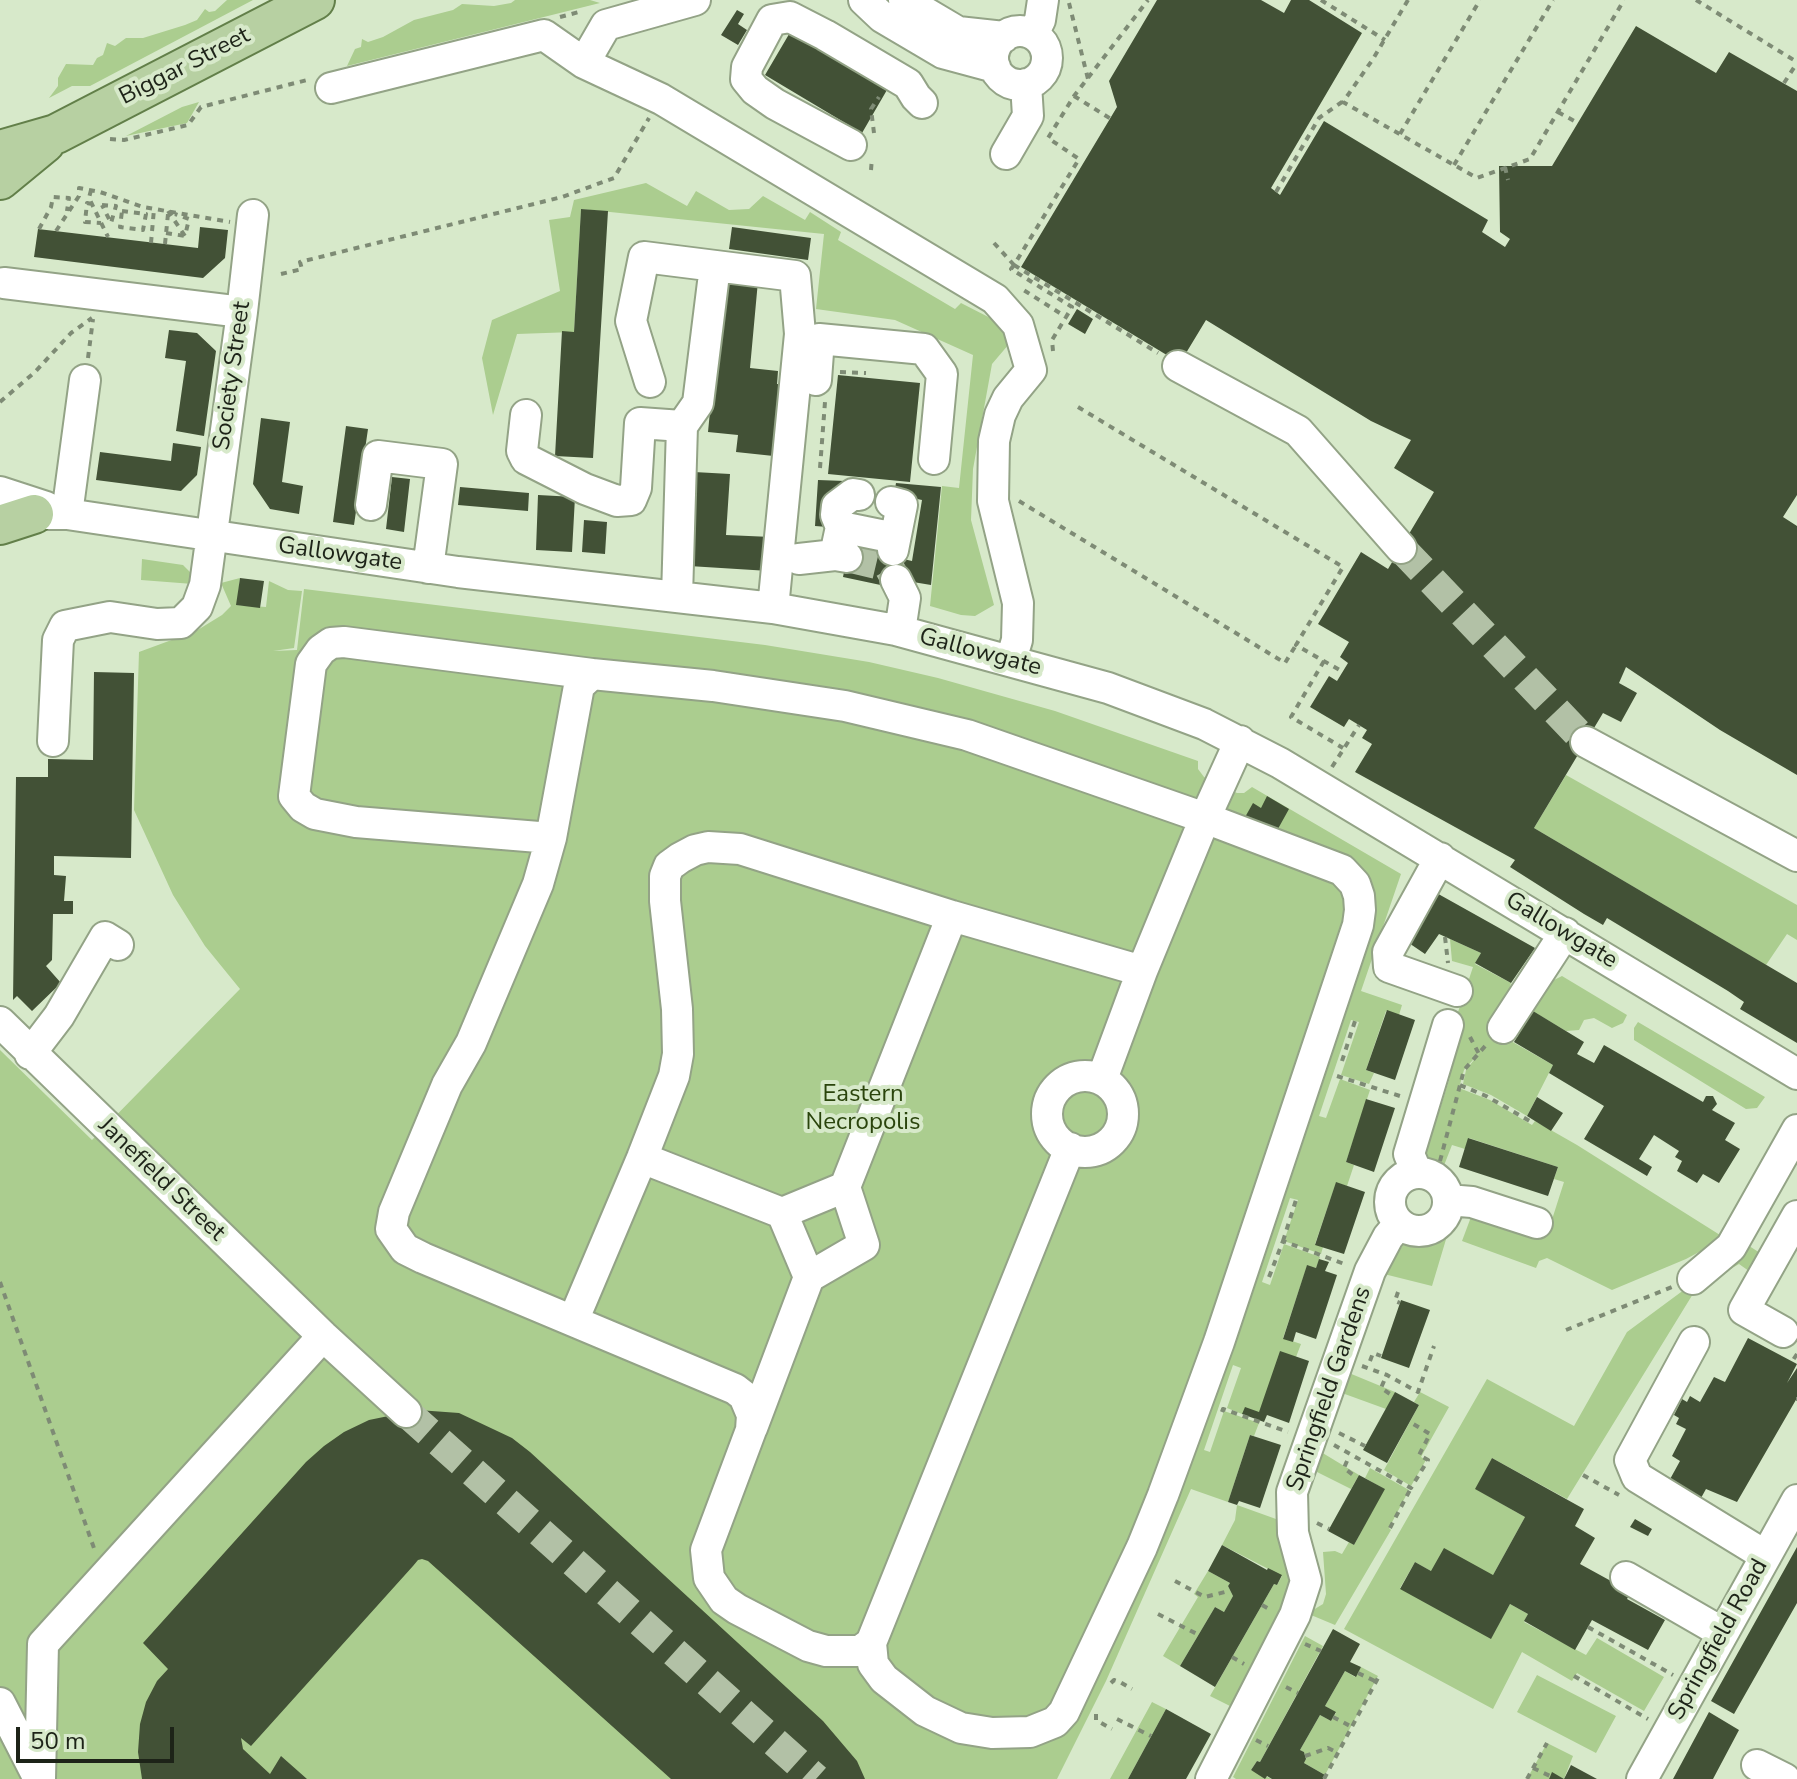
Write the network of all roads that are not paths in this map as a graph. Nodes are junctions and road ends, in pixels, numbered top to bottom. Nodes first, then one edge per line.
1 (315, 0) edge
2 (695, 0) edge
3 (864, 0) edge
4 (904, 0) edge
5 (1043, 0) edge
6 (644, 6) edge
7 (1019, 36) junction
8 (584, 63) junction
9 (995, 67) junction
10 (1026, 84) junction
11 (331, 88) dead end
12 (922, 103) dead end
13 (851, 145) dead end
14 (1006, 154) dead end
15 (3, 172) edge
16 (252, 221) road end
17 (715, 266) junction
18 (4, 283) dead end
19 (242, 312) junction
20 (1178, 366) road end
21 (85, 380) road end
22 (650, 382) dead end
23 (526, 415) dead end
24 (682, 426) junction
25 (934, 459) dead end
26 (0, 492) edge
27 (859, 495) dead end
28 (891, 502) dead end
29 (371, 505) dead end
30 (25, 517) edge
31 (211, 537) junction
32 (841, 546) junction
33 (1401, 548) tunnel mouth
34 (799, 559) junction
35 (428, 568) junction
36 (896, 580) dead end
37 (677, 597) junction
38 (784, 610) junction
39 (900, 631) junction
40 (1011, 660) junction
41 (592, 674) junction
42 (53, 741) dead end
43 (1240, 741) junction
44 (1586, 742) tunnel mouth
45 (1205, 818) junction
46 (551, 838) junction
47 (1797, 856) edge
48 (1440, 858) junction
49 (952, 916) junction
50 (1565, 933) junction
51 (118, 945) dead end
52 (1142, 971) junction
53 (1457, 991) dead end
54 (0, 1022) edge
55 (1448, 1025) dead end
56 (1503, 1028) road end
57 (30, 1054) junction
58 (1797, 1074) edge
59 (1102, 1079) junction
60 (1797, 1130) edge
61 (1070, 1148) junction
62 (642, 1158) junction
63 (1427, 1172) junction
64 (845, 1187) junction
65 (1760, 1192) junction
66 (1448, 1200) junction
67 (782, 1213) junction
68 (1797, 1216) edge
69 (1537, 1223) dead end
70 (1399, 1224) junction
71 (809, 1277) junction
72 (1693, 1279) road end
73 (573, 1321) junction
74 (323, 1336) junction
75 (1694, 1342) dead end
76 (1790, 1343) edge
77 (406, 1412) tunnel mouth
78 (751, 1430) junction
79 (1797, 1500) edge
80 (1766, 1556) junction
81 (1626, 1577) dead end
82 (1723, 1633) junction
83 (871, 1643) junction
84 (0, 1703) edge
85 (1757, 1765) dead end
86 (39, 1779) edge
87 (1211, 1779) edge
88 (1642, 1779) edge
89 (1785, 1779) edge

1 - 15 main road, Biggar Street
2 - 6 street
3 - 9 street
4 - 7 street
5 - 7 street
6 - 8 street
7 - 9 street
7 - 10 street
8 - 11 street
8 - 40 street
9 - 10 street
10 - 14 street
12 - 13 street
16 - 19 street, Society Street
17 - 22 street
17 - 24 street
17 - 38 street
18 - 19 street
19 - 31 street, Society Street
20 - 33 street
21 - 30 street
23 - 24 street
24 - 37 street
25 - 34 street
26 - 30 street, Gallowgate
27 - 32 street
28 - 32 street
29 - 35 street
30 - 31 street, Gallowgate
31 - 35 street, Gallowgate
31 - 42 street, Society Street
32 - 34 street
34 - 38 street
35 - 37 street, Gallowgate
36 - 39 street
37 - 38 street, Gallowgate
38 - 39 street, Gallowgate
39 - 40 street, Gallowgate
40 - 43 street, Gallowgate
41 - 45 street
41 - 46 street
41 - 46 street
43 - 45 street
43 - 48 street, Gallowgate
44 - 47 street
45 - 52 street
45 - 83 street
46 - 73 street
48 - 50 street, Gallowgate
48 - 53 street
49 - 52 street
49 - 62 street
49 - 64 street
50 - 56 street
50 - 58 street, Gallowgate
51 - 57 street
52 - 59 street
54 - 57 street, Janefield Street
55 - 63 street
57 - 74 street, Janefield Street
59 - 61 street
59 - 61 street
60 - 65 street
61 - 83 street
62 - 67 street
62 - 73 street
63 - 66 street
63 - 70 street
64 - 67 street
64 - 71 street
65 - 68 street
65 - 72 street
66 - 69 street
66 - 70 street
67 - 71 street
68 - 76 street
70 - 87 street, Springfield Gardens
71 - 78 street
73 - 78 street
74 - 77 street, Janefield Street
74 - 86 street
75 - 80 street
78 - 83 street
79 - 80 street, Springfield Road
80 - 82 street, Springfield Road
81 - 82 street
82 - 88 street, Springfield Road
84 - 86 street
85 - 89 street

